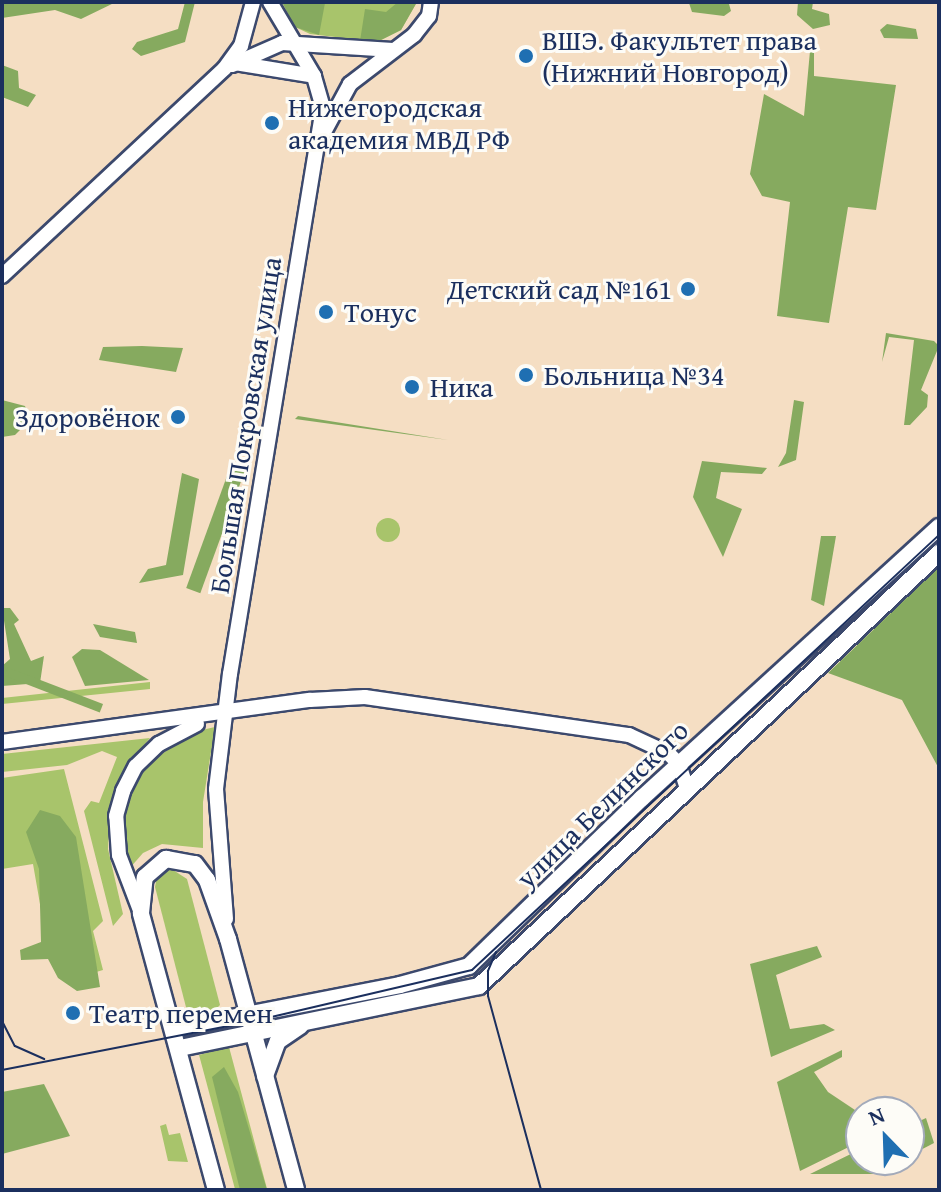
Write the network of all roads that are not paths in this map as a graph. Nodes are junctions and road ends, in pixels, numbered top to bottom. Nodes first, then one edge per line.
1 (253, 2) edge
2 (270, 2) edge
3 (431, 2) edge
4 (295, 42) junction
5 (394, 50) junction
6 (230, 66) junction
7 (314, 76) junction
8 (318, 145) junction
9 (2, 276) edge
10 (939, 527) edge
11 (939, 553) edge
12 (228, 714) junction
13 (2, 742) edge
14 (679, 764) junction
15 (687, 789) junction
16 (141, 913) junction
17 (228, 939) junction
18 (248, 1015) junction
19 (312, 1019) junction
20 (174, 1029) junction
21 (252, 1032) junction
22 (180, 1048) junction
23 (265, 1077) junction
24 (215, 1187) edge
25 (296, 1190) edge

1 - 6 main road
2 - 4 main road
3 - 5 main road
4 - 5 main road
4 - 6 main road
4 - 7 main road
5 - 8 main road
6 - 7 main road
6 - 9 main road
7 - 8 main road
8 - 12 main road, Большая Покровская улица
10 - 14 main road, улица Белинского
11 - 15 main road, улица Белинского
12 - 13 main road
12 - 14 main road
12 - 16 main road
12 - 17 main road, Большая Покровская улица
14 - 15 main road
14 - 18 main road, улица Белинского
15 - 19 main road, улица Белинского
16 - 17 main road
16 - 20 main road
17 - 18 main road
18 - 20 main road, улица Белинского
18 - 21 main road
19 - 21 main road, улица Белинского
19 - 23 main road
20 - 22 main road
21 - 22 main road, улица Белинского
21 - 23 main road
22 - 24 main road
23 - 25 main road

